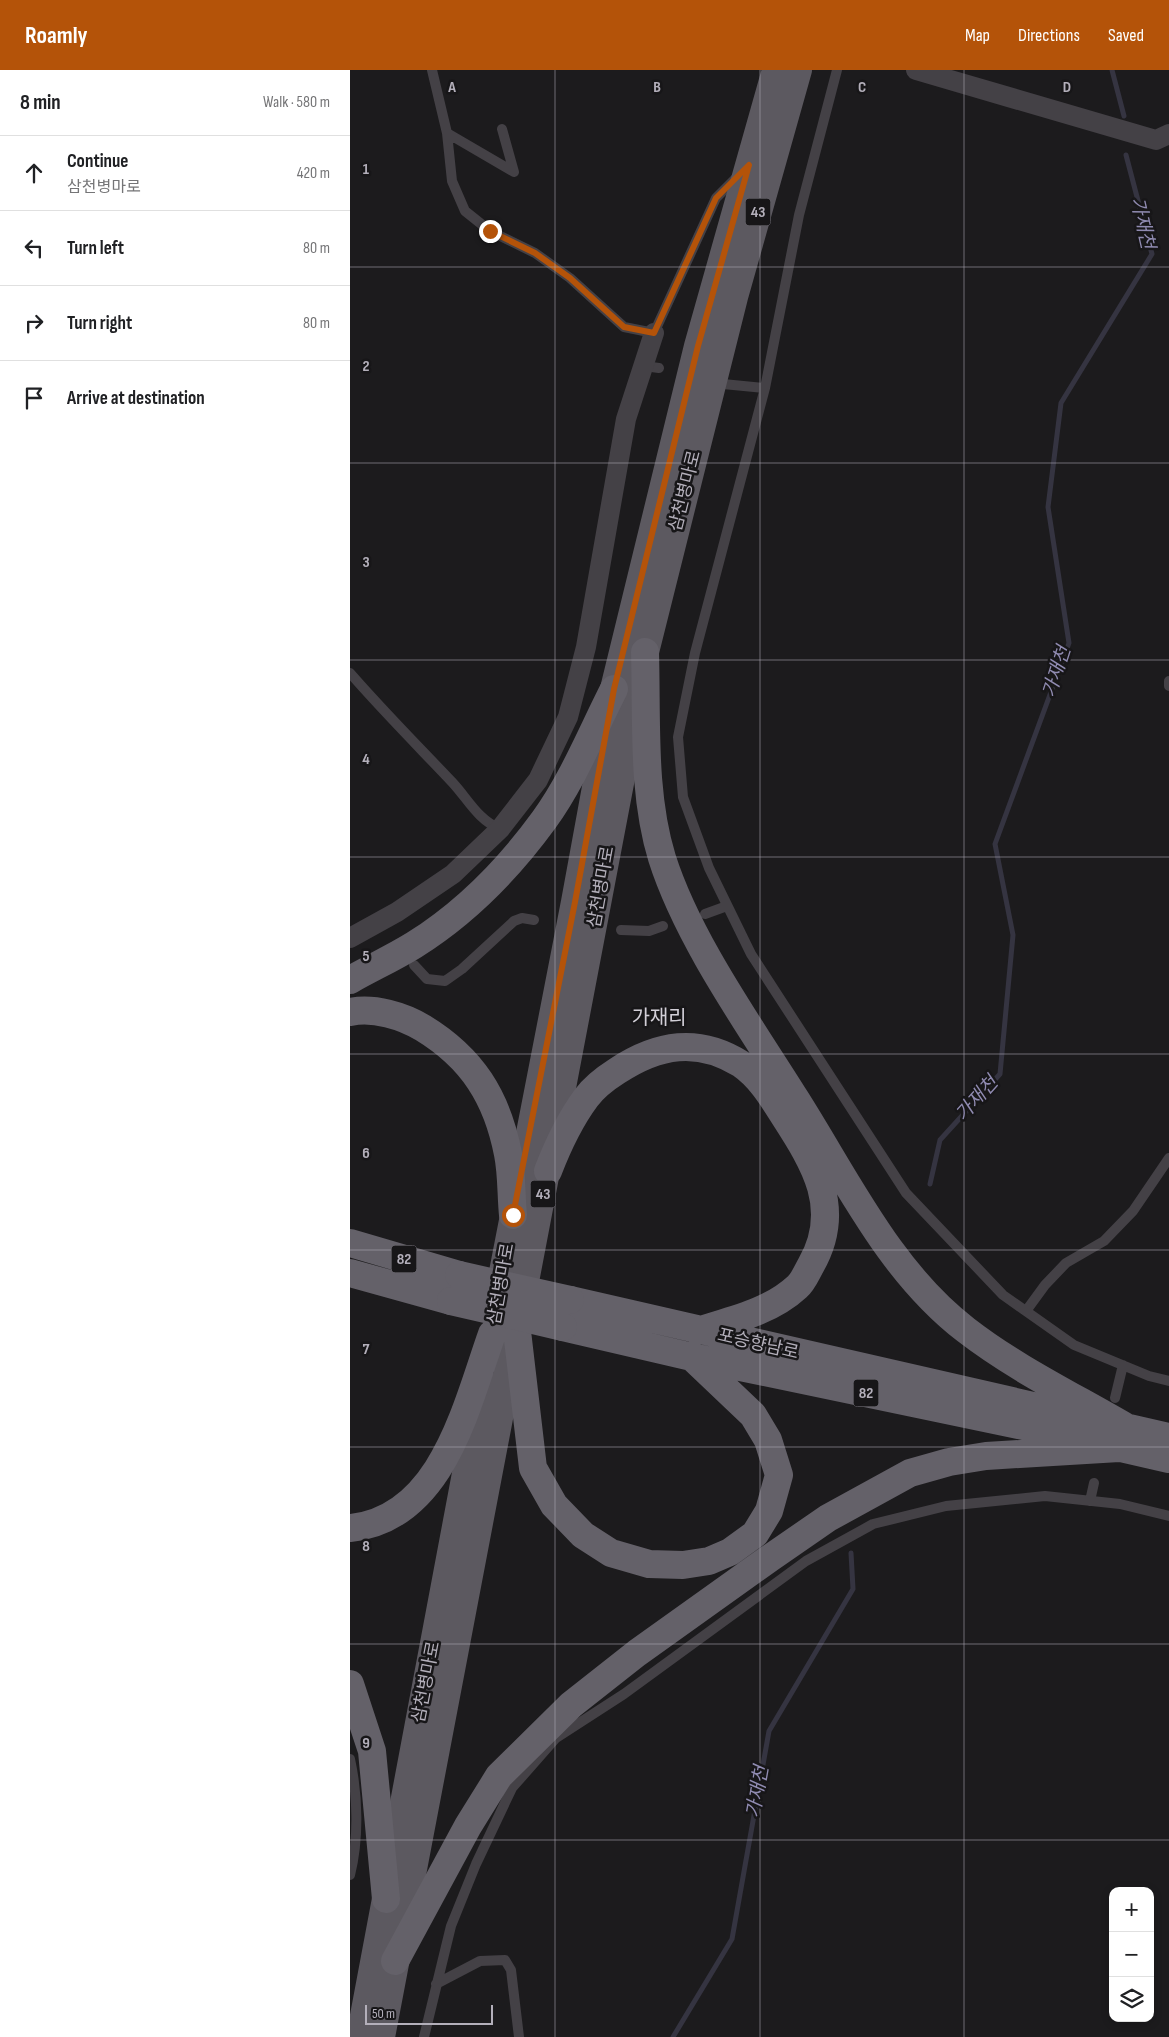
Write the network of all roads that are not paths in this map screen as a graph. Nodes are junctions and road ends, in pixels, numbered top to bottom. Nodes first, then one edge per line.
1 (432, 70) edge
2 (776, 70) edge
3 (798, 70) edge
4 (837, 70) edge
5 (916, 70) edge
6 (502, 129) dead end
7 (447, 134) junction
8 (1169, 134) edge
9 (749, 165) junction
10 (654, 333) junction
11 (723, 384) dead end
12 (766, 388) junction
13 (645, 652) junction
14 (350, 673) edge
15 (1169, 681) edge
16 (1169, 686) edge
17 (614, 689) junction
18 (500, 829) junction
19 (727, 906) junction
20 (704, 914) dead end
21 (534, 920) dead end
22 (663, 926) dead end
23 (621, 930) dead end
24 (350, 938) edge
25 (414, 965) dead end
26 (350, 980) edge
27 (350, 1012) edge
28 (1169, 1158) edge
29 (548, 1171) junction
30 (513, 1215) junction
31 (350, 1243) edge
32 (350, 1272) edge
33 (1026, 1311) junction
34 (698, 1331) junction
35 (504, 1332) junction
36 (692, 1357) junction
37 (1123, 1365) junction
38 (1169, 1381) edge
39 (1115, 1398) dead end
40 (1169, 1437) edge
41 (1123, 1438) junction
42 (1169, 1459) edge
43 (1094, 1484) dead end
44 (1090, 1501) junction
45 (1169, 1516) edge
46 (350, 1528) edge
47 (350, 1684) edge
48 (350, 1759) edge
49 (350, 1876) edge
50 (386, 1898) junction
51 (395, 1961) junction
52 (436, 1984) junction
53 (360, 2037) edge
54 (381, 2037) edge
55 (424, 2037) edge
56 (519, 2037) edge

1 - 7 lane
2 - 9 main road, 삼천병마로 / 43
3 - 13 main road, 삼천병마로 / 43
4 - 12 lane
5 - 8 street
6 - 7 lane
7 - 10 lane
9 - 10 lane
9 - 17 main road, 삼천병마로 / 43
10 - 18 street
11 - 12 lane
12 - 19 lane
13 - 29 main road, 삼천병마로 / 43
13 - 41 highway
14 - 18 lane
15 - 16 lane
17 - 26 highway
17 - 30 main road, 삼천병마로 / 43
18 - 24 street
19 - 20 lane
19 - 33 lane
21 - 25 lane
22 - 23 lane
27 - 30 highway
28 - 33 lane
29 - 34 highway
29 - 35 main road, 삼천병마로 / 43
30 - 35 main road, 삼천병마로 / 43
31 - 34 highway, 포승향남로 / 82, bridge
32 - 36 highway, 포승향남로 / 82, bridge
33 - 37 lane
34 - 41 highway, 포승향남로 / 82
35 - 36 highway
35 - 46 highway
35 - 50 main road, 삼천병마로 / 43
35 - 51 main road, 삼천병마로 / 43
36 - 41 highway, 포승향남로 / 82
37 - 38 lane
37 - 39 lane
40 - 41 highway, 포승향남로 / 82
41 - 42 highway, 포승향남로 / 82
41 - 51 highway
43 - 44 lane
44 - 45 lane
44 - 52 lane
47 - 50 highway
48 - 49 lane
50 - 53 main road, 삼천병마로 / 43
51 - 54 main road, 삼천병마로 / 43
52 - 55 lane
52 - 56 lane

